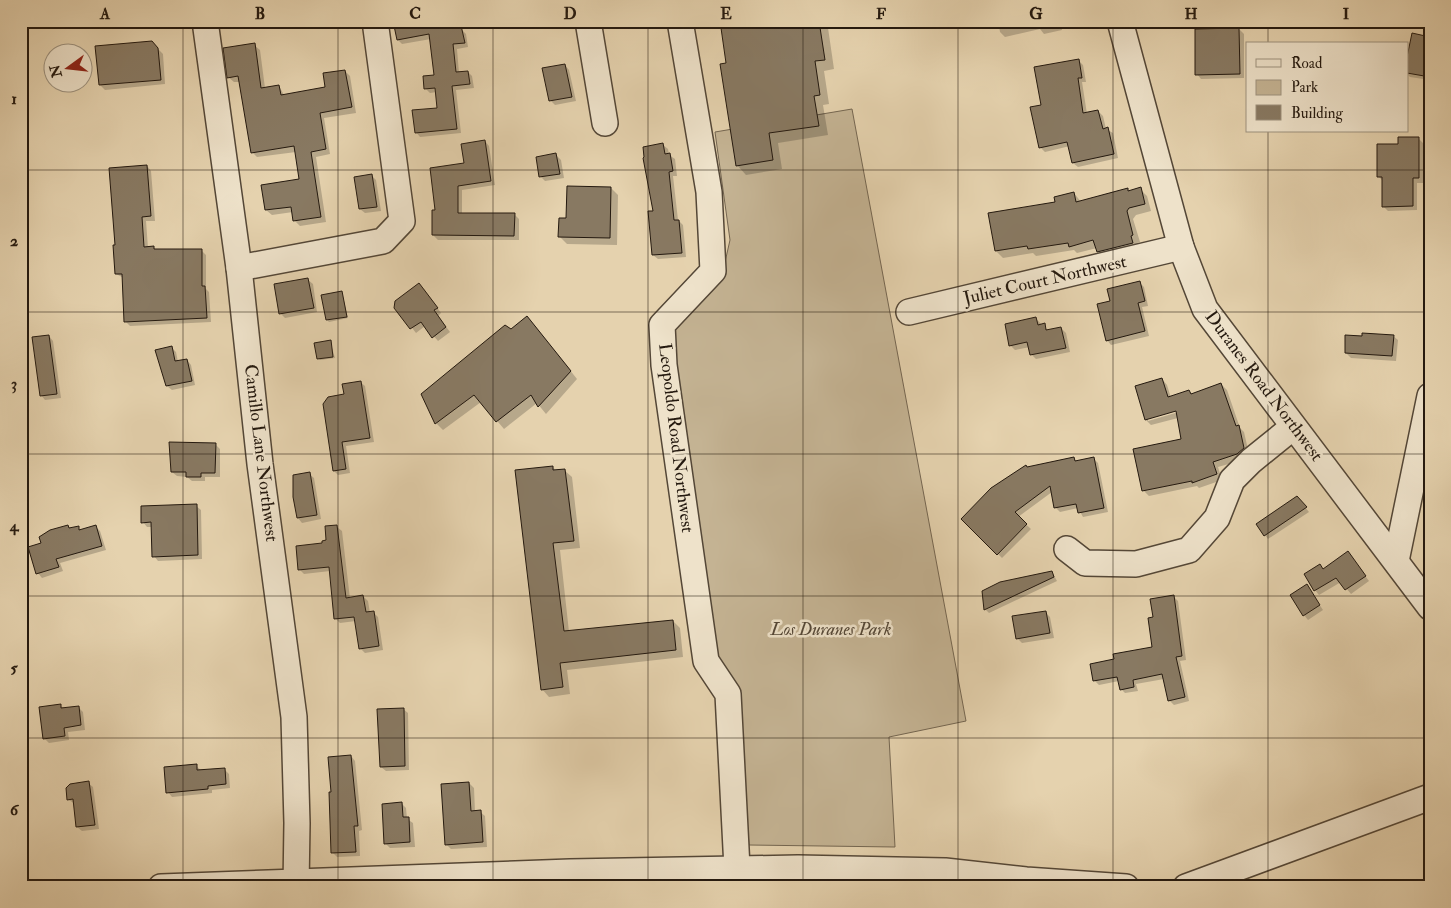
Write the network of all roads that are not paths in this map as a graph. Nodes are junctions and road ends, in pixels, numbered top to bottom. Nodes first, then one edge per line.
1 (204, 21) edge
2 (375, 21) edge
3 (588, 21) edge
4 (680, 21) edge
5 (1120, 21) edge
6 (605, 123) dead end
7 (1181, 247) junction
8 (239, 268) junction
9 (909, 312) dead end
10 (1430, 396) edge
11 (1294, 427) junction
12 (1067, 550) dead end
13 (1396, 561) junction
14 (1430, 607) edge
15 (1430, 797) edge
16 (737, 868) junction
17 (570, 879) edge
18 (945, 879) edge
19 (1215, 882) edge
20 (296, 884) edge
21 (1068, 885) edge
22 (161, 887) edge
23 (1126, 887) edge
24 (1186, 887) edge

1 - 8 street, Camillo Lane Northwest
2 - 8 street
3 - 6 street
4 - 16 street, Leopoldo Road Northwest
5 - 7 street, Duranes Road Northwest
7 - 9 street, Juliet Court Northwest
7 - 11 street, Duranes Road Northwest
8 - 20 street, Camillo Lane Northwest
10 - 13 street
11 - 12 street
11 - 13 street, Duranes Road Northwest
13 - 14 street, Duranes Road Northwest
15 - 19 street
16 - 17 street
16 - 18 street
17 - 20 street
18 - 21 street
19 - 24 street
20 - 22 street
21 - 23 street

